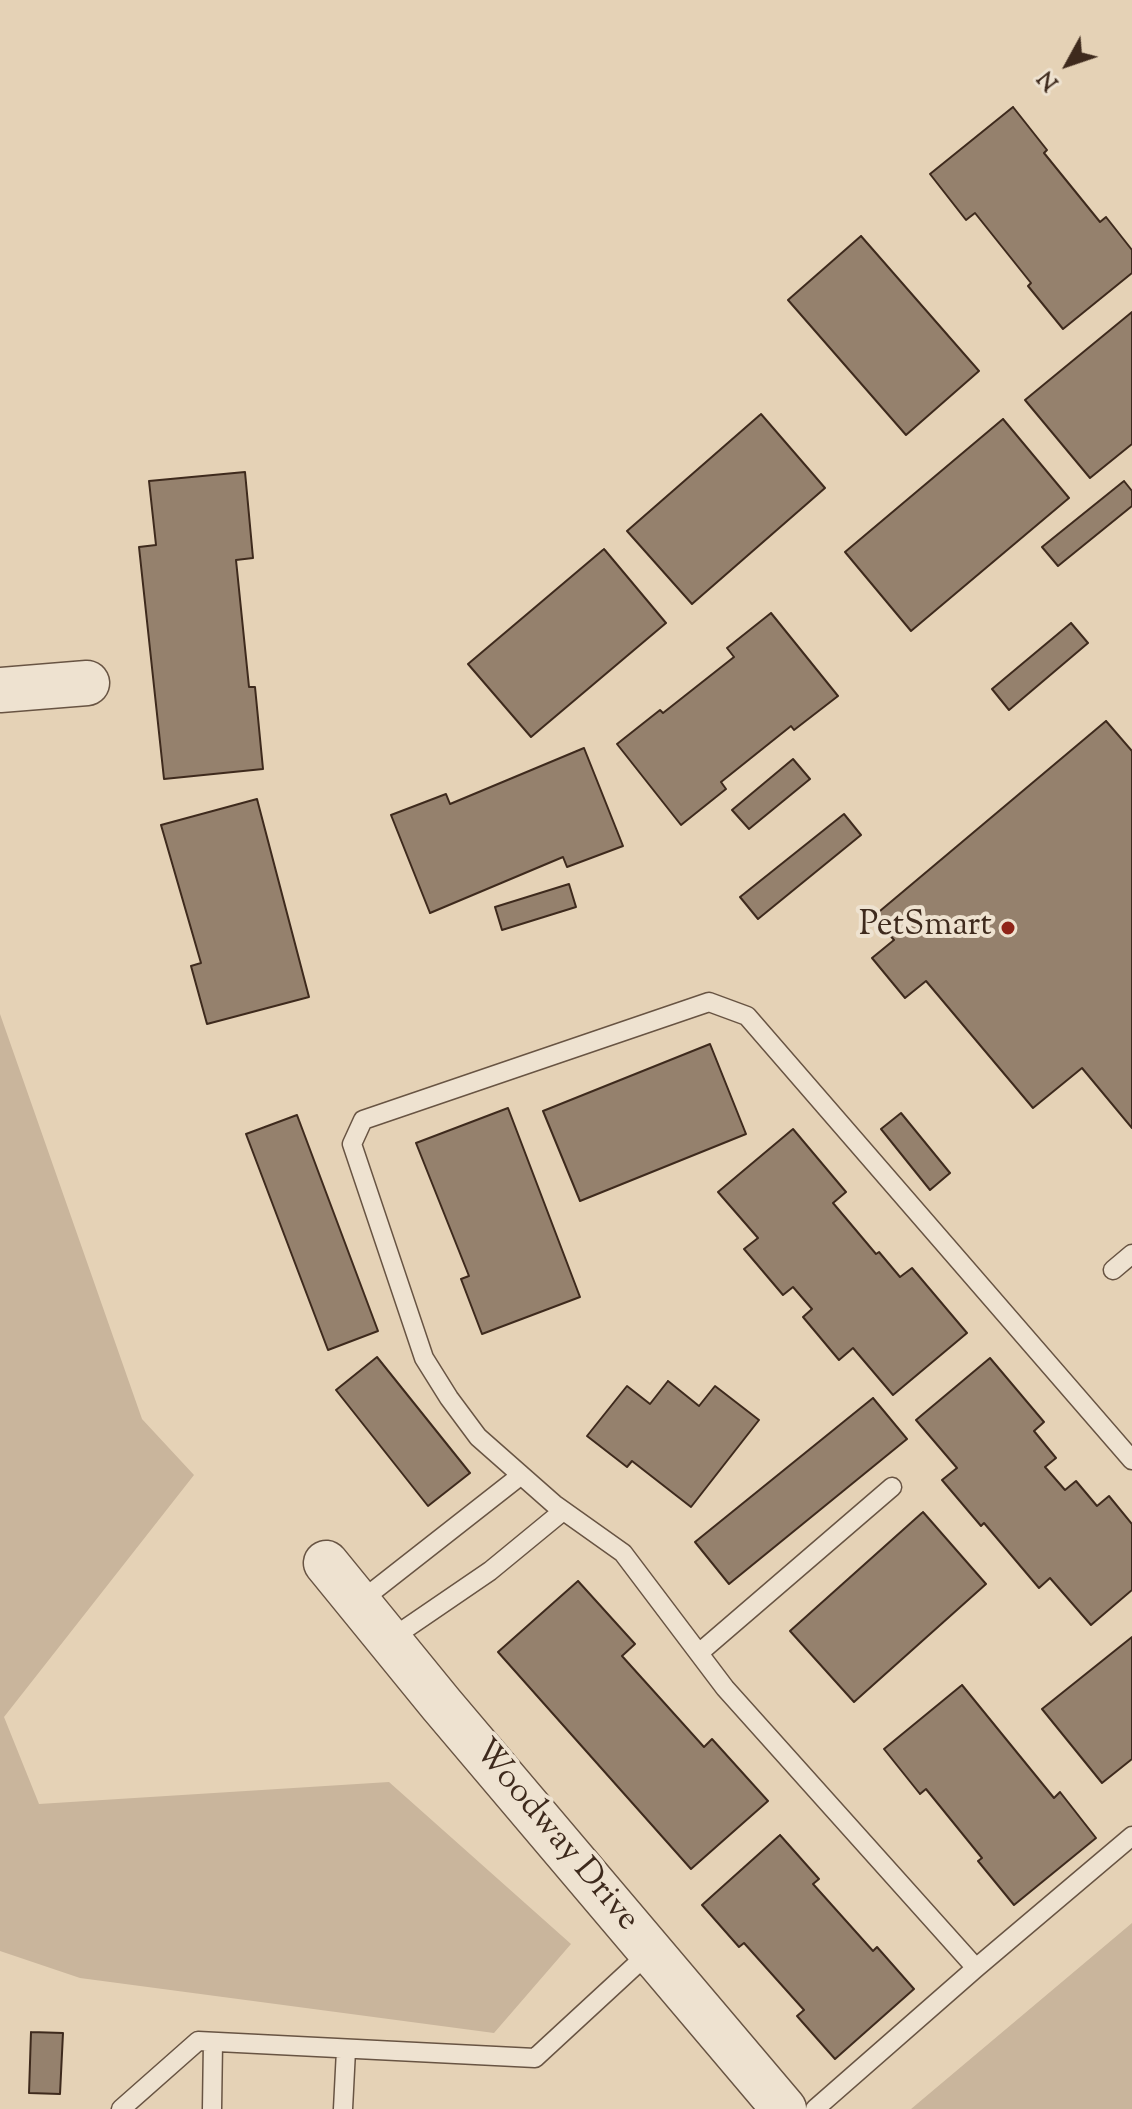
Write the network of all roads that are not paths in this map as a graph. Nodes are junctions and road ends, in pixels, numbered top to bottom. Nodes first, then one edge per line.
1 (87, 683) dead end
2 (0, 690) edge
3 (1132, 1254) edge
4 (1113, 1270) dead end
5 (1132, 1460) edge
6 (520, 1476) junction
7 (892, 1487) dead end
8 (563, 1511) junction
9 (326, 1563) dead end
10 (358, 1603) junction
11 (389, 1640) junction
12 (699, 1653) junction
13 (1132, 1836) edge
14 (651, 1951) junction
15 (976, 1968) junction
16 (213, 2042) junction
17 (346, 2050) junction
18 (121, 2109) edge
19 (212, 2109) edge
20 (343, 2109) edge
21 (784, 2109) edge
22 (815, 2109) edge

1 - 2 street
3 - 4 lane
5 - 6 lane
6 - 8 lane
6 - 10 lane
7 - 12 lane
8 - 11 lane
8 - 12 lane
9 - 10 street, Woodway Drive
10 - 11 street, Woodway Drive
11 - 14 street, Woodway Drive
12 - 15 lane
13 - 15 lane
14 - 17 lane
14 - 21 street, Woodway Drive
15 - 22 lane
16 - 17 lane
16 - 18 lane
16 - 19 lane
17 - 20 lane

